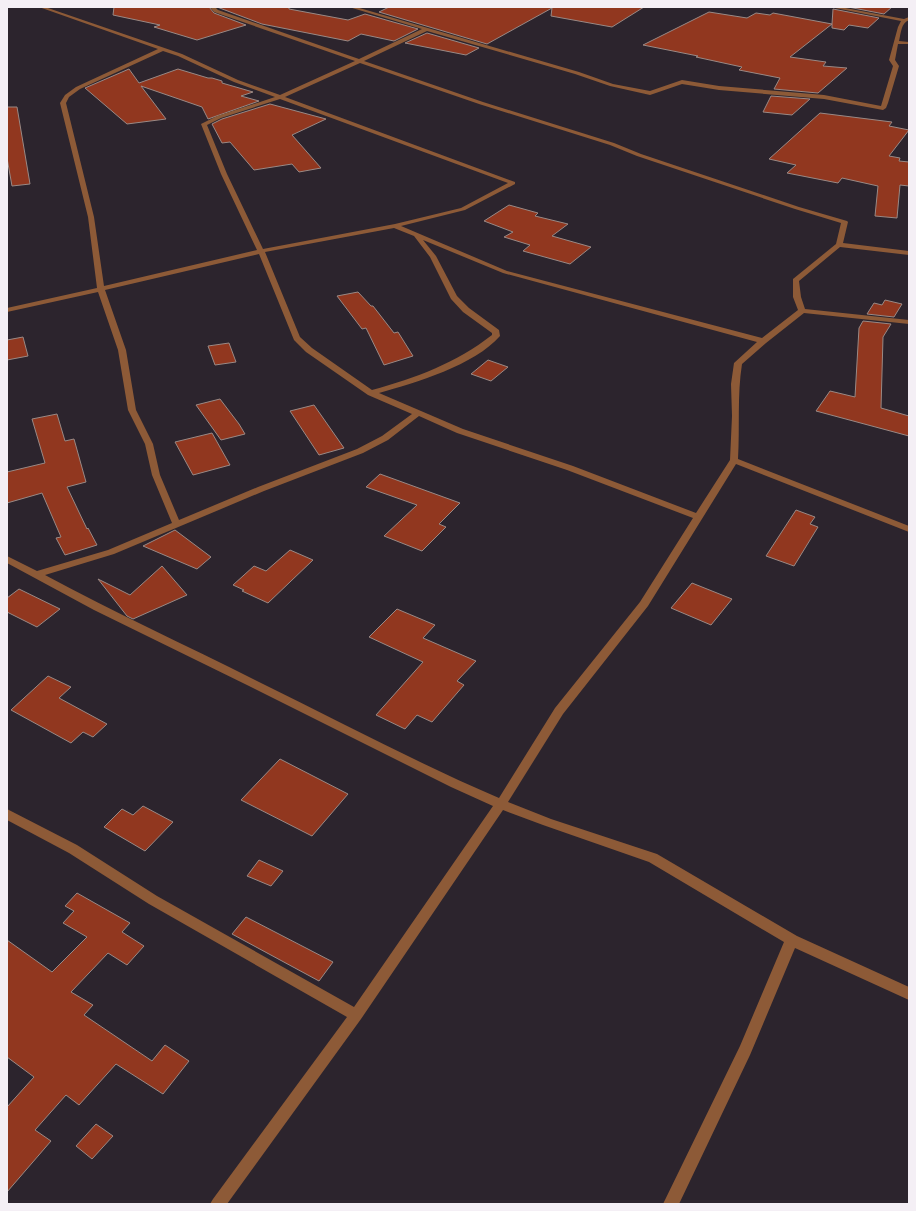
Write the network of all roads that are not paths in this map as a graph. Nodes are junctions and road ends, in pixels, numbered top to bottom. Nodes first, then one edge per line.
1 (41, 7) edge
2 (212, 7) edge
3 (351, 7) edge
4 (832, 7) edge
5 (906, 19) edge
6 (425, 30) junction
7 (897, 42) junction
8 (909, 43) edge
9 (162, 49) junction
10 (360, 61) junction
11 (278, 98) junction
12 (395, 226) junction
13 (415, 234) junction
14 (839, 245) junction
15 (261, 250) junction
16 (909, 253) edge
17 (101, 289) junction
18 (7, 310) edge
19 (802, 311) junction
20 (909, 322) edge
21 (762, 341) junction
22 (371, 393) junction
23 (418, 413) junction
24 (734, 460) junction
25 (698, 516) junction
26 (177, 525) junction
27 (909, 529) edge
28 (7, 559) edge
29 (36, 574) junction
30 (501, 804) junction
31 (7, 814) edge
32 (792, 940) junction
33 (909, 994) edge
34 (356, 1015) junction
35 (218, 1204) edge
36 (671, 1204) edge

1 - 9 street
2 - 10 street
3 - 6 street
4 - 5 street
5 - 7 street
6 - 7 street
6 - 10 street
7 - 8 street
9 - 11 street
9 - 17 street
10 - 11 street
10 - 14 street
11 - 12 street
11 - 15 street
12 - 13 street
12 - 15 street
13 - 21 street
13 - 22 street
14 - 16 street
14 - 19 street
15 - 17 street
15 - 22 street
17 - 18 street
17 - 26 street
19 - 20 street
19 - 21 street
21 - 24 street
22 - 23 street
23 - 25 street
23 - 26 street
24 - 25 street
24 - 27 street
25 - 30 street
26 - 29 street
28 - 29 street
29 - 30 street
30 - 32 street
30 - 34 street
31 - 34 street
32 - 33 street
32 - 36 street
34 - 35 street

